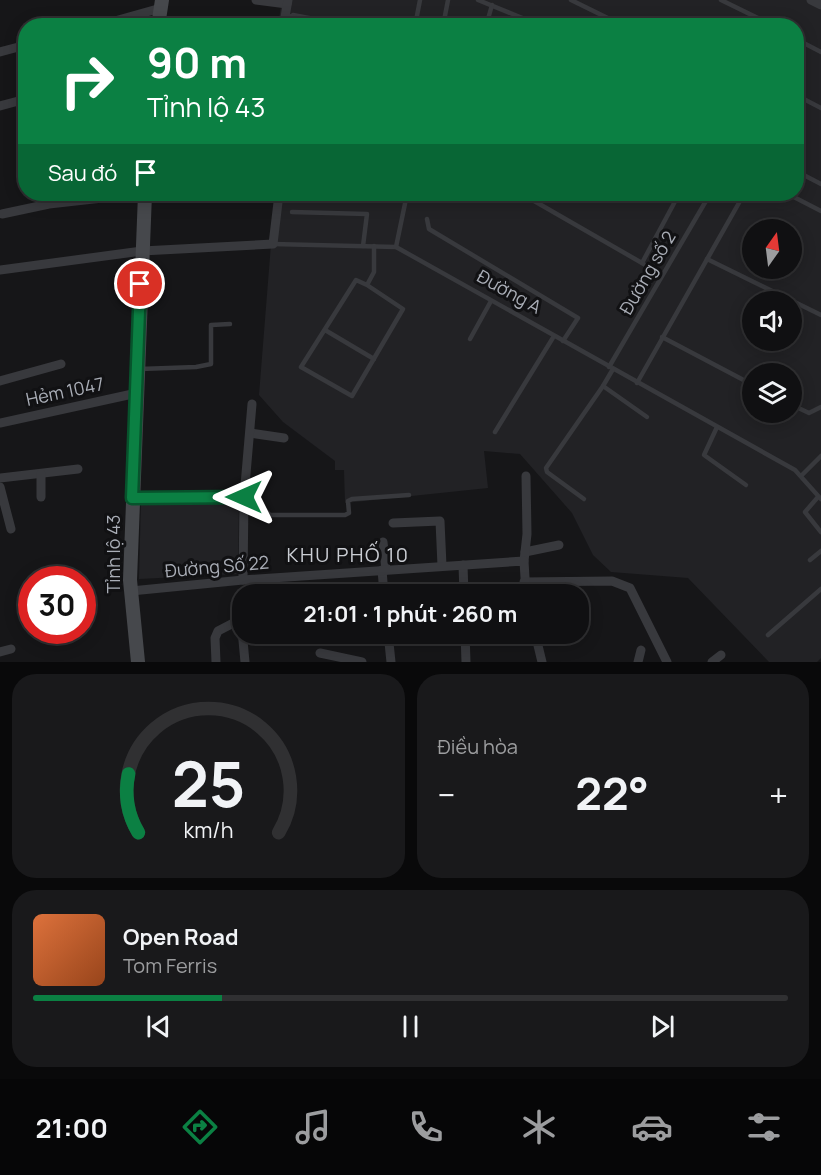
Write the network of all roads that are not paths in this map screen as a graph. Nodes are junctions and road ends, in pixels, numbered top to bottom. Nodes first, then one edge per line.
1 (256, 0) edge
2 (420, 0) edge
3 (448, 0) edge
4 (478, 0) edge
5 (571, 0) edge
6 (721, 0) edge
7 (811, 0) edge
8 (287, 2) edge
9 (161, 4) edge
10 (492, 5) junction
11 (821, 5) edge
12 (120, 18) edge
13 (287, 18) edge
14 (417, 18) edge
15 (445, 18) edge
16 (488, 18) edge
17 (523, 18) edge
18 (608, 18) edge
19 (758, 18) edge
20 (804, 43) edge
21 (18, 47) edge
22 (0, 52) edge
23 (821, 52) edge
24 (804, 99) edge
25 (18, 101) edge
26 (0, 106) edge
27 (821, 108) edge
28 (804, 175) edge
29 (821, 184) edge
30 (82, 201) edge
31 (145, 201) edge
32 (278, 201) edge
33 (406, 201) edge
34 (534, 201) edge
35 (675, 201) edge
36 (706, 201) edge
37 (740, 201) edge
38 (802, 201) edge
39 (821, 211) edge
40 (292, 212) dead end
41 (2, 214) dead end
42 (428, 219) dead end
43 (273, 244) junction
44 (363, 246) junction
45 (374, 246) junction
46 (396, 247) junction
47 (142, 251) junction
48 (707, 259) junction
49 (642, 263) junction
50 (0, 270) edge
51 (661, 276) junction
52 (367, 285) junction
53 (491, 301) junction
54 (821, 315) edge
55 (230, 324) dead end
56 (325, 330) junction
57 (554, 336) junction
58 (662, 337) junction
59 (470, 339) dead end
60 (563, 341) junction
61 (374, 359) junction
62 (61, 363) dead end
63 (611, 368) junction
64 (138, 369) junction
65 (742, 379) edge
66 (0, 381) edge
67 (637, 382) junction
68 (603, 386) junction
69 (137, 393) junction
70 (252, 404) dead end
71 (821, 407) edge
72 (802, 410) edge
73 (647, 417) dead end
74 (0, 423) edge
75 (717, 427) junction
76 (495, 432) dead end
77 (250, 433) junction
78 (284, 438) dead end
79 (821, 456) edge
80 (78, 469) dead end
81 (41, 474) junction
82 (526, 476) dead end
83 (801, 476) junction
84 (0, 478) edge
85 (746, 485) dead end
86 (0, 487) edge
87 (409, 495) dead end
88 (41, 497) dead end
89 (132, 498) junction
90 (820, 498) edge
91 (584, 499) dead end
92 (244, 501) junction
93 (393, 523) dead end
94 (11, 529) dead end
95 (821, 532) edge
96 (383, 542) dead end
97 (559, 545) dead end
98 (821, 551) edge
99 (524, 556) junction
100 (810, 560) dead end
101 (463, 565) junction
102 (442, 566) junction
103 (384, 570) junction
104 (246, 580) junction
105 (524, 582) joint
106 (247, 584) edge
107 (384, 584) edge
108 (464, 584) edge
109 (821, 589) edge
110 (131, 591) junction
111 (232, 624) edge
112 (768, 635) dead end
113 (244, 644) edge
114 (389, 644) edge
115 (465, 644) edge
116 (538, 644) edge
117 (11, 649) dead end
118 (641, 650) dead end
119 (0, 652) edge
120 (320, 653) dead end
121 (721, 655) dead end
122 (137, 662) edge
123 (216, 662) edge
124 (245, 662) edge
125 (362, 662) edge
126 (391, 662) edge
127 (466, 662) edge
128 (542, 662) edge
129 (638, 662) edge
130 (668, 662) edge
131 (712, 662) edge

1 - 8 street
2 - 14 lane
3 - 15 lane
4 - 10 lane
5 - 18 lane
6 - 19 lane
7 - 11 street
8 - 13 street
9 - 12 street
10 - 16 lane
10 - 17 lane
20 - 23 lane
21 - 22 street
24 - 27 lane
25 - 26 street
28 - 29 lane
30 - 41 street
31 - 47 main road, Tỉnh lộ 43
32 - 43 street
33 - 46 lane
34 - 49 lane
35 - 49 lane
36 - 51 lane, Đường số 2
37 - 48 lane
38 - 39 lane
40 - 44 lane
42 - 60 lane
43 - 44 lane, Đường A
43 - 47 street, Đường A
44 - 45 lane, Đường A
45 - 46 lane, Đường A
45 - 52 lane
46 - 53 lane, Đường A
47 - 50 street, Đường A
47 - 64 main road, Tỉnh lộ 43
48 - 54 lane
48 - 58 lane
49 - 51 lane
51 - 63 lane, Đường số 2
52 - 56 lane
52 - 61 lane
53 - 57 lane, Đường A
53 - 59 lane
55 - 64 lane
56 - 61 lane
56 - 61 lane
57 - 60 lane, Đường A
57 - 76 lane
58 - 65 lane
58 - 67 lane
60 - 63 lane, Đường A
62 - 66 street
63 - 67 lane, Đường A
63 - 68 lane, Đường số 2
64 - 69 main road, Tỉnh lộ 43
67 - 75 lane, Đường A
68 - 73 lane
68 - 91 lane, Đường số 2
69 - 74 street, Hẻm 1047
69 - 89 main road, Tỉnh lộ 43
70 - 77 street
71 - 72 lane
75 - 83 lane, Đường A
75 - 85 lane
77 - 78 street
77 - 92 street
79 - 83 lane
80 - 81 street
81 - 84 street
81 - 88 street
82 - 99 street
83 - 90 lane, Đường A
86 - 94 street
87 - 92 lane
89 - 92 street
89 - 110 main road, Tỉnh lộ 43
90 - 95 lane
92 - 104 street
93 - 102 street
96 - 103 street
97 - 99 street, Đường Số 22
98 - 100 lane
99 - 101 street, Đường Số 22
99 - 105 street
101 - 102 street, Đường Số 22
101 - 108 street
102 - 103 street, Đường Số 22
103 - 104 street, Đường Số 22
103 - 107 street
104 - 106 street
104 - 110 street, Đường Số 22
105 - 130 street
109 - 112 lane
110 - 122 main road, Tỉnh lộ 43
111 - 123 street
113 - 124 street
114 - 126 street
115 - 127 street
116 - 128 street
117 - 119 street
118 - 129 street
120 - 125 street
121 - 131 street

